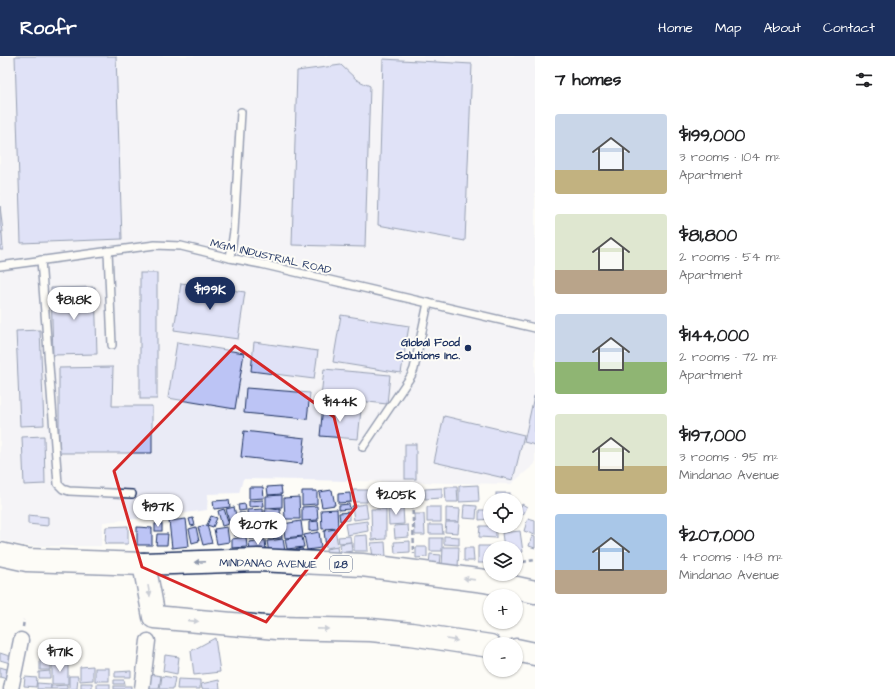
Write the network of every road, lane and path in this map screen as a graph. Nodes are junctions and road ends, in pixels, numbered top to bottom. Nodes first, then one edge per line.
1 (241, 112) dead end
2 (108, 251) junction
3 (230, 258) junction
4 (41, 260) junction
5 (0, 266) edge
6 (428, 303) junction
7 (535, 328) edge
8 (112, 345) dead end
9 (363, 447) dead end
10 (412, 490) dead end
11 (132, 494) dead end
12 (0, 554) edge
13 (535, 560) edge
14 (523, 562) edge
15 (144, 564) junction
16 (416, 572) junction
17 (535, 592) edge
18 (21, 640) dead end
19 (148, 641) dead end
20 (483, 645) edge
21 (523, 651) edge
22 (535, 654) edge
23 (11, 689) edge
24 (142, 689) edge

1 - 3 lane
2 - 3 lane, MGM INDUSTRIAL ROAD
2 - 4 lane, MGM INDUSTRIAL ROAD
2 - 8 lane
3 - 6 lane, MGM INDUSTRIAL ROAD
4 - 5 lane, MGM INDUSTRIAL ROAD
4 - 11 lane
6 - 7 lane, MGM INDUSTRIAL ROAD
6 - 9 lane
10 - 16 path
12 - 15 main road, MINDANAO AVENUE / 128
13 - 14 path
16 -> 15 main road, MINDANAO AVENUE / 128
15 -> 20 main road
17 -> 16 main road, MINDANAO AVENUE / 128
18 - 23 street
19 - 24 street
21 - 22 main road

